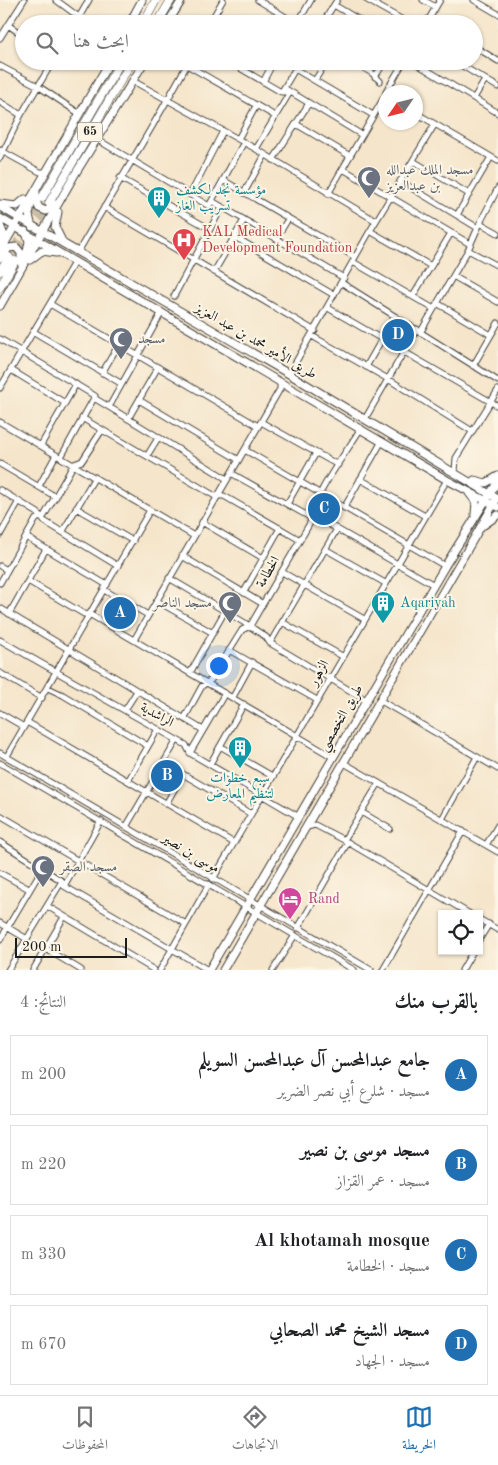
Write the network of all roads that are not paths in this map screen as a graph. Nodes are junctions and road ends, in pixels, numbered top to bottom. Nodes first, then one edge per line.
1 (24, 0) edge
2 (56, 0) edge
3 (89, 0) edge
4 (142, 0) edge
5 (156, 0) edge
6 (171, 0) edge
7 (182, 0) edge
8 (223, 0) edge
9 (258, 0) edge
10 (311, 0) edge
11 (368, 0) edge
12 (423, 0) edge
13 (440, 0) edge
14 (474, 0) edge
15 (335, 2) edge
16 (436, 8) junction
17 (498, 14) edge
18 (76, 15) edge
19 (80, 15) edge
20 (134, 15) edge
21 (147, 15) edge
22 (162, 15) edge
23 (173, 15) edge
24 (214, 15) edge
25 (282, 15) edge
26 (302, 15) edge
27 (327, 15) edge
28 (352, 15) edge
29 (394, 15) edge
30 (431, 15) edge
31 (8, 25) junction
32 (15, 30) edge
33 (0, 38) edge
34 (483, 52) edge
35 (498, 61) edge
36 (1, 67) edge
37 (48, 70) edge
38 (105, 70) edge
39 (117, 70) edge
40 (127, 70) edge
41 (130, 70) edge
42 (140, 70) edge
43 (184, 70) edge
44 (199, 70) edge
45 (243, 70) edge
46 (269, 70) edge
47 (294, 70) edge
48 (297, 70) edge
49 (321, 70) edge
50 (365, 70) edge
51 (379, 70) edge
52 (399, 70) edge
53 (427, 70) edge
54 (469, 70) edge
55 (375, 77) junction
56 (315, 80) junction
57 (485, 80) junction
58 (133, 81) junction
59 (263, 82) junction
60 (380, 82) dead end
61 (391, 85) edge
62 (38, 86) junction
63 (117, 86) junction
64 (498, 87) edge
65 (282, 90) junction
66 (290, 92) junction
67 (167, 98) junction
68 (474, 98) junction
69 (0, 102) edge
70 (309, 103) junction
71 (256, 106) junction
72 (378, 107) edge
73 (498, 113) edge
74 (80, 114) junction
75 (21, 115) junction
76 (373, 115) junction
77 (275, 116) junction
78 (423, 117) edge
79 (296, 124) junction
80 (435, 124) junction
81 (223, 131) junction
82 (362, 135) junction
83 (238, 139) junction
84 (98, 140) junction
85 (244, 142) junction
86 (256, 149) junction
87 (2, 151) edge
88 (265, 155) junction
89 (350, 156) junction
90 (491, 157) junction
91 (0, 158) edge
92 (273, 160) junction
93 (413, 161) junction
94 (498, 161) edge
95 (132, 162) junction
96 (343, 169) junction
97 (44, 172) junction
98 (74, 176) junction
99 (120, 178) junction
100 (223, 180) junction
101 (400, 181) junction
102 (36, 187) junction
103 (498, 188) edge
104 (244, 193) junction
105 (328, 194) junction
106 (469, 194) junction
107 (190, 195) junction
108 (391, 196) junction
109 (491, 200) junction
110 (211, 204) junction
111 (498, 204) edge
112 (0, 205) edge
113 (104, 207) junction
114 (222, 207) junction
115 (457, 215) junction
116 (0, 218) edge
117 (19, 218) junction
118 (288, 219) junction
119 (244, 220) junction
120 (376, 221) junction
121 (479, 223) junction
122 (30, 224) junction
123 (14, 226) junction
124 (1, 228) edge
125 (210, 229) junction
126 (370, 231) junction
127 (26, 232) junction
128 (43, 232) junction
129 (451, 233) junction
130 (498, 233) edge
131 (235, 237) junction
132 (276, 239) junction
133 (39, 240) junction
134 (64, 244) junction
135 (0, 245) edge
136 (469, 247) junction
137 (0, 252) edge
138 (78, 252) junction
139 (66, 256) junction
140 (0, 258) edge
141 (354, 260) junction
142 (75, 261) junction
143 (193, 261) junction
144 (431, 266) junction
145 (498, 266) edge
146 (0, 271) edge
147 (214, 272) junction
148 (453, 276) junction
149 (343, 280) junction
150 (0, 287) edge
151 (9, 291) junction
152 (334, 295) junction
153 (174, 296) dead end
154 (413, 296) junction
155 (498, 302) edge
156 (437, 303) junction
157 (50, 304) junction
158 (0, 306) edge
159 (328, 308) junction
160 (434, 309) junction
161 (162, 312) junction
162 (395, 316) junction
163 (498, 323) edge
164 (418, 331) junction
165 (34, 332) junction
166 (313, 333) junction
167 (491, 335) junction
168 (382, 338) junction
169 (0, 339) edge
170 (118, 344) junction
171 (405, 350) junction
172 (22, 352) junction
173 (138, 356) junction
174 (473, 366) junction
175 (158, 367) junction
176 (366, 367) junction
177 (11, 370) junction
178 (102, 373) junction
179 (289, 374) junction
180 (388, 379) junction
181 (280, 381) junction
182 (498, 381) edge
183 (76, 384) junction
184 (122, 384) junction
185 (0, 388) edge
186 (498, 390) edge
187 (94, 398) junction
188 (139, 400) junction
189 (490, 401) junction
190 (65, 403) junction
191 (498, 406) edge
192 (110, 408) junction
193 (82, 418) junction
194 (128, 419) junction
195 (365, 419) junction
196 (0, 422) edge
197 (260, 424) junction
198 (361, 428) junction
199 (102, 430) junction
200 (472, 430) junction
201 (158, 438) junction
202 (382, 441) junction
203 (41, 446) junction
204 (244, 450) junction
205 (316, 454) junction
206 (59, 456) junction
207 (148, 456) junction
208 (239, 460) junction
209 (0, 464) edge
210 (74, 464) junction
211 (338, 465) junction
212 (454, 471) junction
213 (231, 473) junction
214 (463, 476) junction
215 (498, 476) edge
216 (95, 477) junction
217 (360, 479) junction
218 (227, 480) junction
219 (446, 480) junction
220 (469, 481) junction
221 (300, 482) junction
222 (498, 482) edge
223 (39, 486) junction
224 (462, 488) junction
225 (0, 490) edge
226 (320, 494) junction
227 (217, 496) junction
228 (56, 497) junction
229 (495, 500) edge
230 (19, 501) junction
231 (287, 504) junction
232 (76, 508) junction
233 (344, 508) junction
234 (150, 510) junction
235 (479, 512) junction
236 (498, 515) edge
237 (310, 516) junction
238 (425, 516) junction
239 (41, 517) junction
240 (0, 518) edge
241 (485, 518) junction
242 (7, 522) junction
243 (202, 522) junction
244 (469, 526) junction
245 (280, 528) junction
246 (337, 529) junction
247 (63, 531) junction
248 (478, 531) junction
249 (0, 535) edge
250 (194, 536) junction
251 (26, 537) junction
252 (300, 540) junction
253 (133, 541) junction
254 (408, 546) junction
255 (46, 549) junction
256 (325, 549) junction
257 (182, 556) junction
258 (263, 558) junction
259 (396, 563) junction
260 (0, 566) edge
261 (118, 566) junction
262 (445, 566) junction
263 (7, 570) junction
264 (282, 572) junction
265 (169, 578) junction
266 (28, 581) junction
267 (0, 582) edge
268 (385, 583) junction
269 (304, 585) junction
270 (434, 586) junction
271 (106, 588) junction
272 (244, 592) junction
273 (156, 601) junction
274 (263, 604) junction
275 (0, 608) edge
276 (226, 611) junction
277 (9, 614) junction
278 (91, 615) junction
279 (148, 615) junction
280 (364, 619) junction
281 (282, 622) junction
282 (250, 626) junction
283 (212, 633) junction
284 (0, 640) edge
285 (134, 640) junction
286 (270, 643) junction
287 (70, 650) junction
288 (229, 650) junction
289 (342, 656) junction
290 (252, 662) junction
291 (58, 671) junction
292 (0, 673) edge
293 (190, 673) junction
294 (329, 678) junction
295 (205, 682) junction
296 (48, 688) junction
297 (137, 691) junction
298 (225, 693) junction
299 (232, 697) junction
300 (42, 698) junction
301 (317, 700) junction
302 (366, 700) junction
303 (381, 701) junction
304 (244, 704) junction
305 (125, 710) junction
306 (0, 712) edge
307 (184, 719) junction
308 (26, 725) junction
309 (158, 729) junction
310 (203, 730) junction
311 (296, 735) junction
312 (177, 740) junction
313 (148, 746) junction
314 (220, 746) junction
315 (0, 753) edge
316 (190, 753) junction
317 (7, 756) junction
318 (333, 757) junction
319 (477, 757) junction
320 (164, 763) junction
321 (344, 763) junction
322 (210, 764) junction
323 (1, 765) edge
324 (498, 769) edge
325 (183, 774) junction
326 (38, 776) junction
327 (272, 776) junction
328 (128, 781) junction
329 (35, 783) junction
330 (379, 783) junction
331 (146, 792) junction
332 (262, 795) junction
333 (166, 804) junction
334 (361, 812) junction
335 (251, 814) junction
336 (0, 815) edge
337 (299, 817) junction
338 (442, 819) junction
339 (101, 821) junction
340 (498, 825) edge
341 (126, 827) junction
342 (307, 827) junction
343 (390, 829) dead end
344 (464, 831) junction
345 (346, 841) junction
346 (0, 842) edge
347 (234, 843) junction
348 (486, 845) junction
349 (498, 852) edge
350 (78, 862) junction
351 (42, 869) junction
352 (0, 872) edge
353 (213, 879) junction
354 (63, 883) junction
355 (209, 884) junction
356 (258, 888) junction
357 (29, 890) junction
358 (430, 890) junction
359 (268, 893) junction
360 (242, 899) junction
361 (249, 904) junction
362 (47, 906) junction
363 (259, 909) junction
364 (463, 910) edge
365 (266, 913) junction
366 (64, 916) junction
367 (238, 921) junction
368 (483, 921) edge
369 (0, 923) edge
370 (186, 924) junction
371 (489, 924) junction
372 (249, 926) junction
373 (7, 928) junction
374 (298, 928) junction
375 (498, 930) edge
376 (483, 934) edge
377 (295, 935) junction
378 (27, 939) junction
379 (0, 940) edge
380 (46, 949) junction
381 (173, 949) junction
382 (471, 955) edge
383 (354, 960) junction
384 (352, 969) edge
385 (9, 970) edge
386 (33, 970) edge
387 (81, 970) edge
388 (154, 970) edge
389 (160, 970) edge
390 (208, 970) edge
391 (223, 970) edge
392 (274, 970) edge
393 (372, 970) edge
394 (383, 970) edge
395 (462, 970) edge

1 - 31 street
2 - 18 street
3 - 19 street
4 - 20 main road
5 - 21 highway
6 - 22 highway
7 - 23 main road
8 - 24 street
9 - 25 street
10 - 26 street
11 - 29 street
12 - 16 street
13 - 16 street
14 - 17 street
15 - 27 street
15 - 28 street
16 - 30 street
31 - 32 street
31 - 33 street
34 - 35 street
36 - 62 street
37 - 62 street
38 - 74 main road
39 - 63 highway, 65
40 - 63 highway, 65
41 - 63 highway
42 - 58 main road
43 - 67 street
44 - 71 street
45 - 59 street
46 - 59 street
47 - 65 street
48 - 56 street
49 - 56 street
50 - 55 street
51 - 55 street
52 - 61 street
53 - 68 street
54 - 57 street
55 - 60 street
56 - 76 street
57 - 64 street
57 - 68 street
58 - 67 street
58 - 84 main road
59 - 65 street
62 - 74 street
62 - 75 street
65 - 66 street
66 - 70 street
66 - 77 street
67 - 81 street
67 - 95 street
68 - 73 street
69 - 75 street
70 - 79 street
70 - 82 street
71 - 77 street
71 - 83 street
72 - 76 street
74 - 97 main road
75 - 87 street
76 - 82 street
77 - 86 street
78 - 80 street
79 - 89 street
79 - 92 street
80 - 90 street
80 - 93 street
81 - 83 street
81 - 107 street
82 - 89 street
83 - 85 street
84 - 95 street
84 - 98 main road
85 - 86 street
85 - 100 street
86 - 88 street
87 - 91 street
87 - 97 street
88 - 92 street
88 - 104 street
89 - 96 street
90 - 94 street
90 - 106 street
92 - 105 street
93 - 101 street
93 - 106 street
95 - 99 street
95 - 107 street
96 - 105 street
96 - 108 street
97 - 102 main road
97 - 112 main road
98 - 102 main road
98 - 128 main road
98 - 134 main road
99 - 113 street
99 - 125 street
100 - 104 street
100 - 110 street
101 - 108 street
101 - 115 street
102 - 117 main road
102 - 122 main road
103 - 109 street
104 - 118 street
105 - 120 street
106 - 115 street
107 - 110 street
108 - 120 street
108 - 129 street
109 - 111 street
109 - 121 street
110 - 114 street
112 - 117 main road, طريق الأمير محمد بن عبد العزيز
113 - 138 street
113 - 143 street
114 - 119 street
114 - 125 street
115 - 121 street
116 - 123 main road, طريق الأمير محمد بن عبد العزيز
117 - 122 main road, طريق الأمير محمد بن عبد العزيز
117 - 123 main road
117 - 127 main road
118 - 132 street
118 - 141 street
119 - 131 street
119 - 132 street
120 - 126 street
121 - 130 street
121 - 136 street
122 - 128 main road, طريق الأمير محمد بن عبد العزيز
122 - 133 main road
123 - 127 main road, طريق الأمير محمد بن عبد العزيز
123 - 137 main road
124 - 135 main road
125 - 143 street
126 - 141 street
126 - 144 street
127 - 133 main road, طريق الأمير محمد بن عبد العزيز
127 - 151 main road
128 - 133 main road
128 - 134 main road, طريق الأمير محمد بن عبد العزيز
129 - 136 street
129 - 144 street
131 - 147 street
131 - 152 street
132 - 149 street
133 - 139 main road, طريق الأمير محمد بن عبد العزيز
133 - 151 main road
134 - 138 main road, طريق الأمير محمد بن عبد العزيز
136 - 145 street
136 - 148 street
138 - 179 main road, طريق الأمير محمد بن عبد العزيز
139 - 142 main road, طريق الأمير محمد بن عبد العزيز
139 - 151 main road
140 - 151 main road
141 - 149 street
141 - 154 street
142 - 157 street
142 - 161 main road, طريق الأمير محمد بن عبد العزيز
143 - 147 street
143 - 153 street
144 - 154 street
146 - 150 highway
147 - 166 street
148 - 155 street
148 - 156 street
149 - 152 street
149 - 162 street
151 - 158 main road
152 - 159 street
154 - 160 street
156 - 160 street
156 - 167 street
157 - 165 street
157 - 170 street
159 - 166 street
159 - 168 street
160 - 164 street
161 - 173 street
161 - 181 main road, طريق الأمير محمد بن عبد العزيز
162 - 164 street
162 - 168 street
163 - 167 street
164 - 171 street
164 - 174 street
165 - 172 street
165 - 178 street
166 - 176 street
166 - 179 street
167 - 174 street
168 - 171 street
168 - 176 street
169 - 172 street
170 - 173 street
170 - 178 street
171 - 180 street
171 - 189 street
172 - 177 street
172 - 183 street
173 - 175 street
173 - 184 street
174 - 182 street
175 - 188 street
175 - 197 street
176 - 180 street
177 - 185 street
177 - 190 street
178 - 184 street
179 - 195 main road, طريق الأمير محمد بن عبد العزيز
180 - 195 street
180 - 200 street
181 - 197 street
181 - 198 main road, طريق الأمير محمد بن عبد العزيز
183 - 187 street
183 - 190 street
184 - 192 street
186 - 189 street
187 - 192 street
187 - 193 street
188 - 194 street
188 - 208 street
189 - 191 street
189 - 200 street
190 - 203 street
192 - 194 street
193 - 199 street
193 - 206 street
194 - 201 street
195 - 212 main road, طريق الأمير محمد بن عبد العزيز
196 - 203 street
197 - 204 street
197 - 205 street
198 - 202 main road, طريق الأمير محمد بن عبد العزيز
198 - 211 street, الخطامة
199 - 207 street
199 - 210 street
200 - 212 street
201 - 207 street
201 - 218 street
202 - 217 street
202 - 219 main road, طريق الأمير محمد بن عبد العزيز
203 - 206 street
204 - 208 street
204 - 221 street
205 - 211 street
205 - 221 street
206 - 210 street
206 - 223 street
207 - 227 street
208 - 213 street
209 - 223 street
210 - 216 street
210 - 228 street
211 - 226 street, الخطامة
212 - 214 main road, طريق الأمير محمد بن عبد العزيز
213 - 218 street
213 - 231 street
214 - 215 main road
214 - 220 main road, طريق الأمير محمد بن عبد العزيز
216 - 232 street
216 - 234 street
217 - 233 street
217 - 238 street
218 - 227 street
219 - 224 main road, طريق الأمير محمد بن عبد العزيز
219 - 238 street, الزهور
220 - 224 main road
220 - 229 main road, طريق الأمير محمد بن عبد العزيز
221 - 226 street
221 - 231 street
222 - 229 main road, طريق التخصصي
223 - 228 street
224 - 229 main road, طريق الأمير محمد بن عبد العزيز
224 - 244 main road
225 - 230 street
226 - 233 street
226 - 237 street, الخطامة
227 - 243 street
227 - 245 street
228 - 239 street
229 - 235 main road, طريق التخصصي
229 - 241 main road, طريق التخصصي
230 - 239 street
230 - 242 street
231 - 237 street
232 - 247 street
232 - 253 street
233 - 254 street
234 - 250 street
234 - 253 street
235 - 241 main road
235 - 244 main road, طريق التخصصي
236 - 248 main road
237 - 246 street
237 - 252 street, الخطامة
238 - 254 street, الزهور
239 - 247 street
239 - 251 street
240 - 242 street
241 - 248 main road, طريق التخصصي
242 - 249 street
243 - 250 street
243 - 258 street
244 - 262 main road, طريق التخصصي
245 - 252 street
245 - 258 street
246 - 256 street
246 - 259 street
247 - 261 street
248 - 303 main road, طريق التخصصي
250 - 257 street
251 - 255 street
251 - 263 street
252 - 264 street, الخطامة
253 - 261 street
254 - 259 street, الزهور
254 - 262 street
255 - 266 street
255 - 271 street
256 - 268 street
256 - 269 street
257 - 265 street
257 - 272 street
258 - 272 street
259 - 268 street, الزهور
259 - 270 street
260 - 263 street
261 - 271 street
262 - 270 main road, طريق التخصصي
263 - 267 street
264 - 269 street
264 - 274 street, الخطامة
265 - 273 street
265 - 276 street
266 - 277 street
266 - 278 street
268 - 280 street, الزهور
269 - 280 street
269 - 281 street
270 - 302 main road, طريق التخصصي
271 - 278 street
271 - 279 street
272 - 274 street
273 - 279 street
273 - 283 street
274 - 282 street, الخطامة
275 - 277 street
276 - 282 street
276 - 283 street
277 - 287 street
278 - 285 street
278 - 287 street
279 - 285 street
280 - 289 street, الزهور
281 - 286 street
281 - 289 street
282 - 286 street
282 - 288 street, الخطامة
283 - 293 street
284 - 291 street, الراشدية
285 - 293 street
286 - 294 street
287 - 291 street
287 - 297 street
288 - 290 street
288 - 295 street, الخطامة
289 - 294 street, الزهور
290 - 299 street
290 - 301 street
291 - 296 street
291 - 305 street, الراشدية
292 - 300 street
293 - 295 street
294 - 301 street, الزهور
294 - 302 street
295 - 298 street
295 - 307 street, الخطامة
296 - 300 street
296 - 313 street
297 - 305 street
297 - 307 street
298 - 299 street
298 - 310 street
299 - 304 street
300 - 308 street
301 - 311 street, الزهور
302 - 318 main road, طريق التخصصي
303 - 319 street
303 - 321 main road, طريق التخصصي
304 - 311 street
304 - 314 street
305 - 309 street, الراشدية
306 - 308 street
307 - 310 street
308 - 317 street
308 - 328 street
309 - 312 street, الراشدية
309 - 313 street
310 - 316 street
311 - 318 street
311 - 327 street, الزهور
312 - 316 street, الراشدية
312 - 320 street
313 - 328 street
314 - 322 street
314 - 327 street
315 - 317 street, موسى بن نصير
316 - 322 street, الراشدية
317 - 326 street, موسى بن نصير
318 - 337 main road, طريق التخصصي
319 - 324 street
319 - 338 street
320 - 325 street
320 - 331 street
321 - 330 street
321 - 342 main road, طريق التخصصي
322 - 332 street, الراشدية
323 - 329 street
325 - 333 street
325 - 335 street
326 - 329 street
326 - 341 street, موسى بن نصير
327 - 332 street, الزهور
328 - 331 street
329 - 339 street
330 - 334 street
330 - 338 street
331 - 333 street
331 - 341 street
332 - 335 street, الزهور
332 - 337 street, الراشدية
333 - 347 street
334 - 343 street
334 - 345 street
335 - 347 street, الزهور
336 - 350 street
337 - 356 main road, طريق التخصصي
338 - 344 street
339 - 350 street
339 - 355 street
340 - 348 street
341 - 353 street, موسى بن نصير
342 - 345 street
342 - 359 main road, طريق التخصصي
344 - 348 street
344 - 358 street
345 - 358 street
345 - 374 street
346 - 351 street
347 - 353 street, الزهور
348 - 349 street
350 - 354 street
350 - 370 street
351 - 354 street
351 - 357 street
352 - 357 street
353 - 360 street, موسى بن نصير
354 - 362 street
354 - 381 street
355 - 360 street
355 - 370 street
356 - 359 main road
356 - 361 main road, طريق التخصصي
357 - 373 street
358 - 364 street
358 - 394 street
359 - 363 main road, طريق التخصصي
360 - 361 street, موسى بن نصير
361 - 363 street, موسى بن نصير
361 - 367 main road, طريق التخصصي
362 - 366 street
362 - 378 street
363 - 365 street, موسى بن نصير
363 - 372 main road, طريق التخصصي
365 - 374 street
365 - 377 street
366 - 380 street
366 - 388 street
367 - 372 main road
367 - 390 main road, طريق التخصصي
368 - 371 street
369 - 373 street
370 - 381 street
371 - 375 street
371 - 376 street
372 - 391 main road, طريق التخصصي
373 - 378 street
373 - 379 street
374 - 383 street
377 - 384 street
377 - 392 street
378 - 385 street
380 - 386 street
380 - 387 street
381 - 389 street
381 - 390 street
382 - 395 street
383 - 384 street
383 - 393 street

